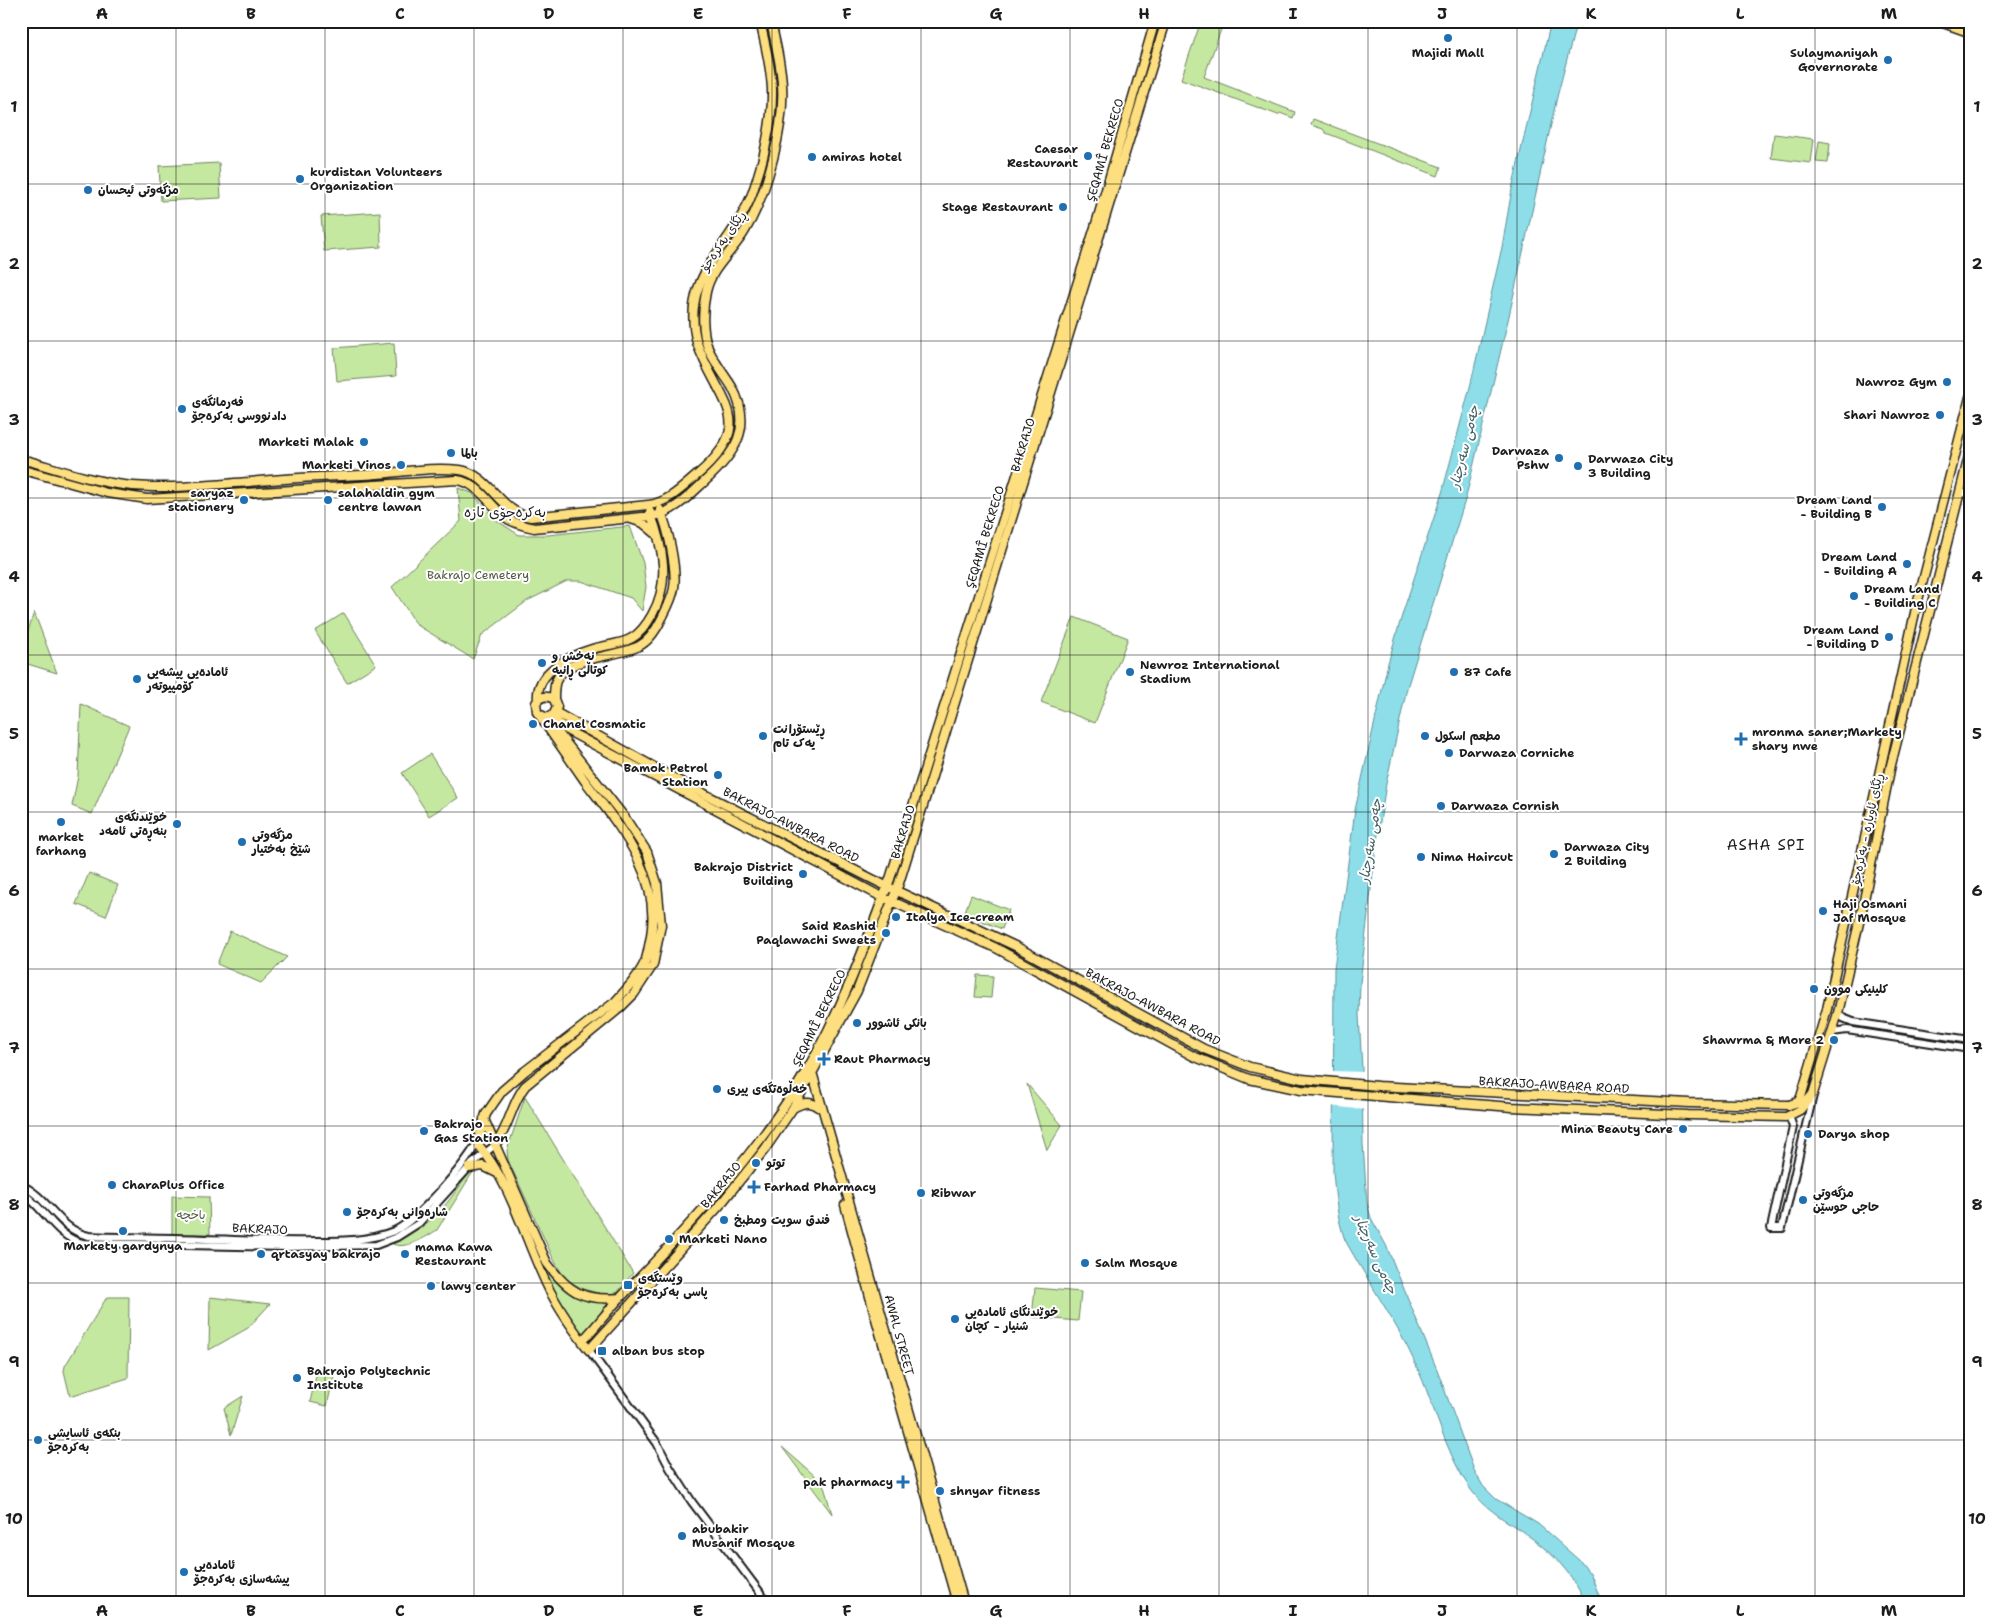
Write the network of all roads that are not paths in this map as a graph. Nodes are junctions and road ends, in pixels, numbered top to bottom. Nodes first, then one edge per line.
1 (760, 21) edge
2 (771, 21) edge
3 (1155, 21) edge
4 (1166, 21) edge
5 (1939, 21) edge
6 (1970, 32) edge
7 (1104, 207) junction
8 (695, 298) junction
9 (704, 301) junction
10 (1970, 397) edge
11 (1970, 452) edge
12 (21, 463) edge
13 (21, 473) edge
14 (204, 486) junction
15 (186, 487) junction
16 (1961, 492) junction
17 (1970, 495) edge
18 (205, 496) junction
19 (186, 498) junction
20 (658, 504) junction
21 (677, 505) junction
22 (648, 506) junction
23 (625, 508) junction
24 (662, 514) junction
25 (652, 516) junction
26 (627, 518) junction
27 (668, 533) junction
28 (657, 534) junction
29 (538, 700) junction
30 (554, 700) junction
31 (539, 714) junction
32 (551, 716) junction
33 (1885, 743) junction
34 (1896, 748) junction
35 (1881, 762) junction
36 (1891, 765) junction
37 (748, 816) junction
38 (743, 824) junction
39 (632, 829) junction
40 (625, 835) junction
41 (888, 887) junction
42 (897, 890) junction
43 (884, 898) junction
44 (892, 901) junction
45 (1827, 1009) junction
46 (1837, 1016) junction
47 (1832, 1032) junction
48 (1970, 1040) edge
49 (1970, 1049) edge
50 (809, 1074) junction
51 (509, 1085) junction
52 (1388, 1087) junction
53 (519, 1093) junction
54 (797, 1093) junction
55 (1813, 1094) junction
56 (1387, 1096) junction
57 (1689, 1103) junction
58 (818, 1107) junction
59 (793, 1108) junction
60 (1688, 1115) junction
61 (1789, 1116) junction
62 (484, 1119) junction
63 (477, 1143) junction
64 (495, 1145) junction
65 (485, 1153) junction
66 (469, 1168) junction
67 (499, 1174) junction
68 (21, 1185) edge
69 (21, 1192) edge
70 (620, 1298) junction
71 (596, 1327) junction
72 (604, 1335) junction
73 (582, 1341) junction
74 (589, 1350) junction
75 (768, 1603) edge
76 (957, 1603) edge
77 (964, 1603) edge

1 - 8 main road, ڕێگای بەکرەجۆ
2 - 9 main road, ڕێگای بەکرەجۆ
3 - 7 main road, ŞEQAMÎ BEKRECO
4 - 7 main road, BAKRAJO
5 - 6 highway
7 - 41 main road, ŞEQAMÎ BEKRECO
7 - 42 main road, BAKRAJO
8 - 9 main road
8 - 20 main road, ڕێگای بەکرەجۆ
9 - 21 main road, ڕێگای بەکرەجۆ
10 - 33 main road
11 - 16 main road, ڕێگای ئاوبارە - بەکرەجۆ
12 - 15 main road, ڕێگای بەکرەجۆ
13 - 19 main road, ڕێگای بەکرەجۆ
14 - 15 main road, ڕێگای بەکرەجۆ
14 - 18 main road
14 - 23 main road, ڕێگای بەکرەجۆ
15 - 19 main road
16 - 17 street
16 - 34 main road, ڕێگای ئاوبارە - بەکرەجۆ
18 - 19 main road, ڕێگای بەکرەجۆ
18 - 26 main road, ڕێگای بەکرەجۆ
20 - 22 main road, ڕێگای بەکرەجۆ
20 - 24 main road
21 - 24 main road, ڕێگای بەکرەجۆ
21 - 27 main road
22 - 23 main road, ڕێگای بەکرەجۆ
22 - 25 main road
23 - 26 main road
24 - 25 main road, ڕێگای بەکرەجۆ
24 - 27 main road
25 - 26 main road, ڕێگای بەکرەجۆ
25 - 28 main road
26 - 28 main road
27 - 30 main road
28 - 29 main road
29 - 30 main road
29 - 31 main road
30 - 32 main road
31 - 32 main road
31 - 40 main road, BAKRAJO
32 - 37 main road, BAKRAJO-AWBARA ROAD
32 - 38 main road, BAKRAJO-AWBARA ROAD
32 - 39 main road
33 - 34 main road
33 - 35 main road
34 - 36 main road, ڕێگای ئاوبارە - بەکرەجۆ
35 - 36 main road
35 - 45 main road
36 - 46 main road, ڕێگای ئاوبارە - بەکرەجۆ
37 - 38 main road
37 - 41 main road, BAKRAJO-AWBARA ROAD
38 - 43 main road, BAKRAJO-AWBARA ROAD
39 - 40 main road
39 - 53 main road
40 - 51 main road, BAKRAJO
41 - 42 main road, BAKRAJO-AWBARA ROAD
41 - 43 main road
42 - 44 main road, BAKRAJO
42 - 52 main road, BAKRAJO-AWBARA ROAD
43 - 44 main road, BAKRAJO-AWBARA ROAD
43 - 50 main road, ŞEQAMÎ BEKRECO
44 - 50 main road, BAKRAJO
44 - 56 main road, BAKRAJO-AWBARA ROAD
45 - 46 main road
45 - 57 main road, BAKRAJO-AWBARA ROAD
46 - 47 main road, ڕێگای ئاوبارە - بەکرەجۆ
46 - 48 street
47 - 49 street
47 - 55 main road, ڕێگای ئاوبارە - بەکرەجۆ
50 - 54 main road, BAKRAJO
50 - 58 main road, AWAL STREET
50 - 77 main road, AWAL STREET
51 - 53 main road
51 - 62 main road, BAKRAJO
52 - 56 main road
52 - 57 main road, BAKRAJO-AWBARA ROAD
53 - 64 main road
54 - 59 main road, BAKRAJO
54 - 70 main road
55 - 61 main road
55 - 61 street
56 - 60 main road, BAKRAJO-AWBARA ROAD
57 - 60 main road
58 - 59 main road
58 - 76 main road, AWAL STREET
59 - 72 main road, BAKRAJO
60 - 61 main road, BAKRAJO-AWBARA ROAD
62 - 63 main road, BAKRAJO
62 - 64 main road
63 - 65 main road
63 - 68 street, BAKRAJO
64 - 65 street, BAKRAJO
64 - 70 main road
65 - 66 street, BAKRAJO
65 - 67 main road
66 - 67 main road
66 - 69 street, BAKRAJO
67 - 73 main road
70 - 71 main road
71 - 72 main road
71 - 73 main road
72 - 74 main road, BAKRAJO
73 - 74 main road
74 - 75 street

